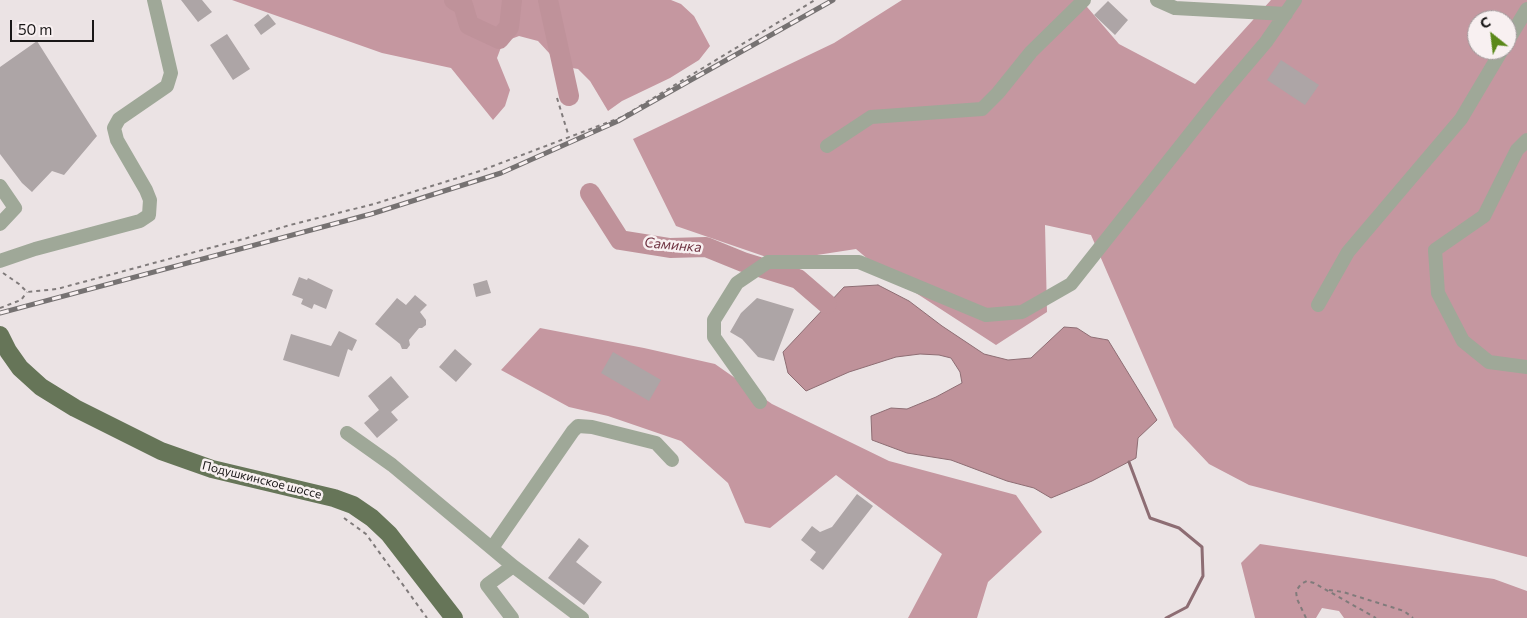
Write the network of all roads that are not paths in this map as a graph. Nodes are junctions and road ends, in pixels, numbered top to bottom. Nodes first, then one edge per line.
1 (154, 0) edge
2 (1084, 0) edge
3 (1157, 0) edge
4 (1295, 0) edge
5 (1527, 9) edge
6 (1286, 14) junction
7 (1517, 26) edge
8 (1496, 60) edge
9 (1527, 140) edge
10 (827, 146) dead end
11 (0, 186) edge
12 (0, 224) edge
13 (0, 261) edge
14 (1318, 305) dead end
15 (1, 340) edge
16 (1527, 367) edge
17 (760, 402) dead end
18 (347, 433) dead end
19 (672, 460) dead end
20 (492, 548) junction
21 (513, 566) junction
22 (454, 618) edge
23 (512, 618) edge
24 (582, 618) edge

1 - 13 street
2 - 10 street
3 - 6 street
4 - 6 street
5 - 7 street
6 - 17 street
8 - 14 street
9 - 16 street
11 - 12 street
15 - 22 main road, Подушкинское шоссе
18 - 20 street
19 - 20 street
20 - 21 street
21 - 23 street
21 - 24 street

